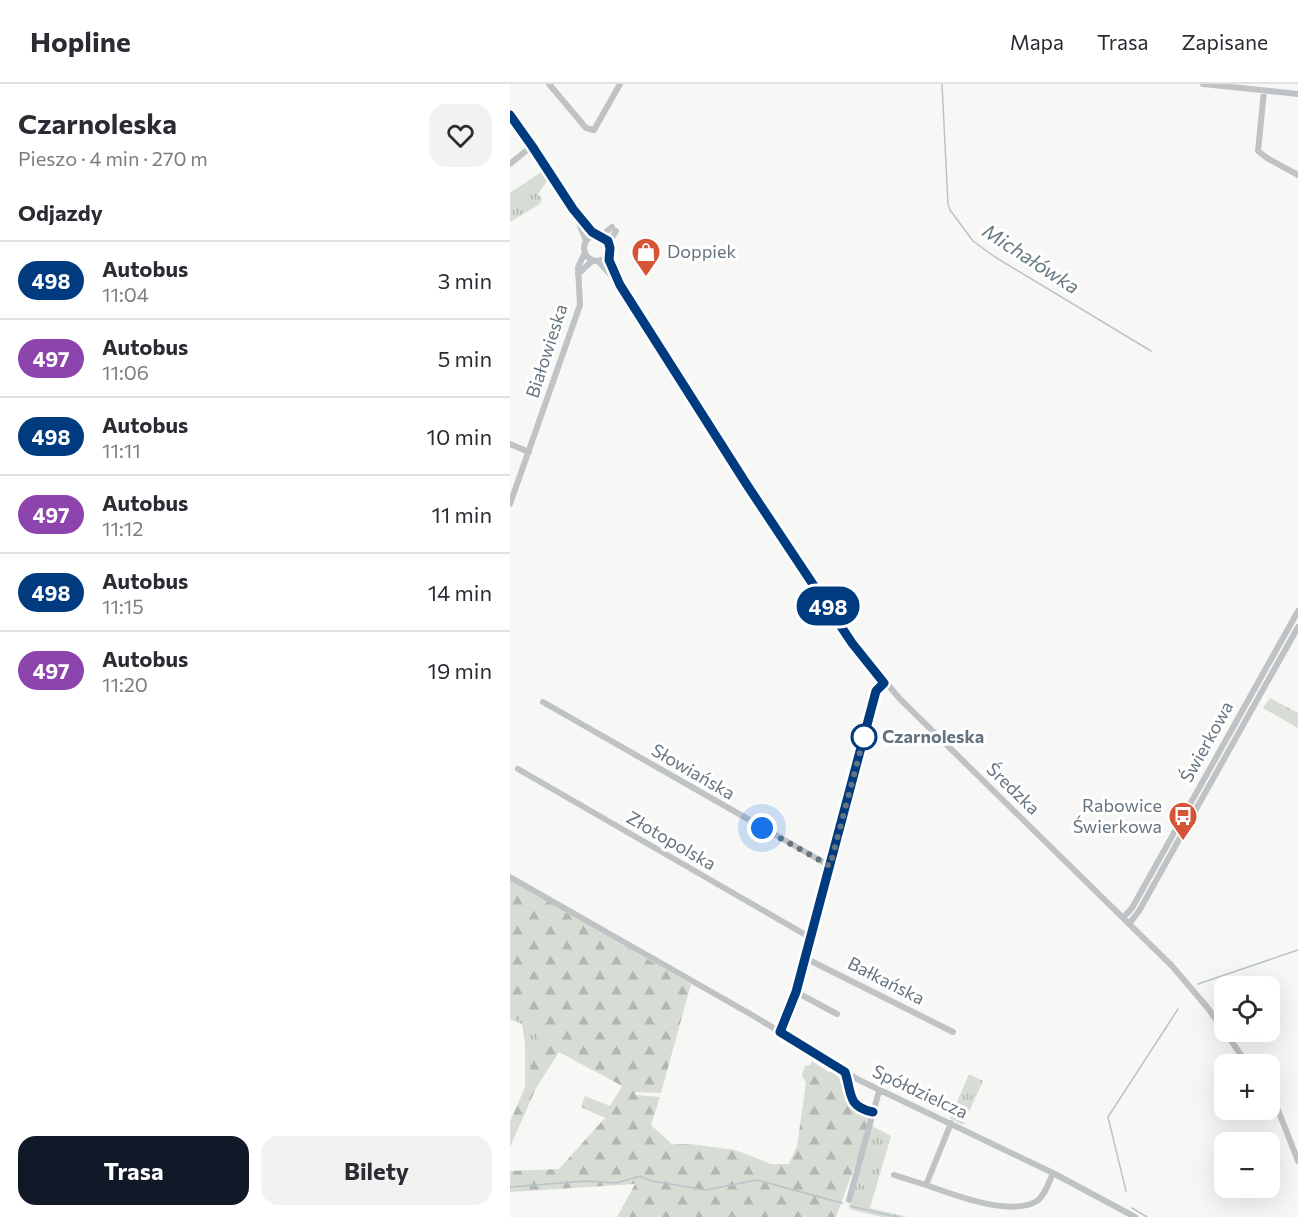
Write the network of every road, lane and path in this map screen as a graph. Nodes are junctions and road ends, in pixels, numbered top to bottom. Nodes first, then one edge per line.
1 (549, 84) edge
2 (620, 84) edge
3 (1203, 84) edge
4 (1264, 91) junction
5 (1298, 94) edge
6 (510, 115) edge
7 (532, 146) junction
8 (510, 164) edge
9 (1298, 175) edge
10 (573, 209) junction
11 (598, 236) junction
12 (586, 241) junction
13 (609, 243) junction
14 (585, 253) junction
15 (609, 254) junction
16 (595, 261) junction
17 (578, 274) junction
18 (620, 285) junction
19 (510, 444) edge
20 (529, 452) junction
21 (510, 504) edge
22 (1298, 611) edge
23 (1298, 627) edge
24 (884, 683) junction
25 (543, 702) dead end
26 (518, 769) dead end
27 (830, 866) junction
28 (510, 877) edge
29 (1123, 918) junction
30 (1129, 924) junction
31 (810, 938) junction
32 (805, 958) junction
33 (796, 992) junction
34 (837, 1014) dead end
35 (1214, 1018) edge
36 (780, 1032) junction
37 (953, 1032) dead end
38 (879, 1091) junction
39 (1280, 1115) edge
40 (951, 1123) junction
41 (1298, 1161) edge
42 (1053, 1173) junction
43 (894, 1175) dead end
44 (926, 1185) junction
45 (849, 1200) dead end
46 (1135, 1217) edge

1 - 2 street
3 - 4 street
4 - 5 street
4 - 9 street
6 - 7 street
7 - 8 street
7 - 10 street
10 - 11 street
10 - 12 street
11 - 12 street
11 - 13 street
11 - 13 street
12 - 14 street
13 - 15 street
14 - 16 street
14 - 17 street, Białowieska
15 - 16 street
15 - 18 street, Średzka
16 - 17 street
16 - 18 street, Średzka
17 - 20 street, Białowieska
18 - 24 street, Średzka
19 - 20 street
20 - 21 street, Białowieska
22 - 29 street, Świerkowa
23 - 30 street, Świerkowa
24 - 27 street
24 - 29 street, Średzka
25 - 27 street, Słowiańska
26 - 31 street, Złotopolska
27 - 31 street
28 - 36 street, Spółdzielcza
29 - 30 street, Średzka
30 - 35 street, Średzka
31 - 32 street
32 - 33 street
32 - 37 street, Bałkańska
33 - 34 street
33 - 36 street
36 - 38 street, Spółdzielcza
38 - 40 street, Spółdzielcza
38 - 45 street
39 - 41 street
40 - 42 street, Spółdzielcza
40 - 44 street
42 - 44 street
42 - 46 street, Spółdzielcza
43 - 44 street

